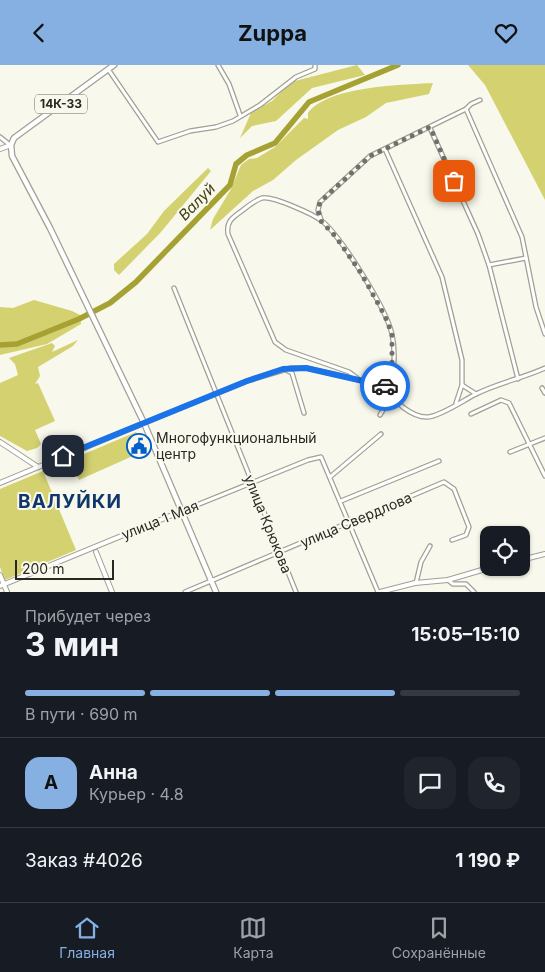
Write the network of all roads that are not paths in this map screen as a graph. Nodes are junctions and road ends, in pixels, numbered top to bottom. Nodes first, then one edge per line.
1 (114, 65) edge
2 (218, 65) edge
3 (316, 65) edge
4 (107, 67) edge
5 (480, 100) dead end
6 (466, 109) junction
7 (240, 115) junction
8 (430, 127) junction
9 (0, 137) edge
10 (11, 145) junction
11 (0, 149) edge
12 (385, 149) junction
13 (321, 221) junction
14 (526, 258) junction
15 (489, 265) junction
16 (174, 288) dead end
17 (545, 334) edge
18 (545, 368) edge
19 (283, 369) junction
20 (356, 378) junction
21 (518, 379) junction
22 (462, 385) junction
23 (387, 386) junction
24 (542, 388) dead end
25 (545, 393) edge
26 (216, 394) junction
27 (476, 394) junction
28 (391, 397) junction
29 (456, 403) junction
30 (304, 413) dead end
31 (471, 414) dead end
32 (380, 415) dead end
33 (144, 423) junction
34 (381, 434) dead end
35 (545, 438) edge
36 (0, 442) edge
37 (530, 445) junction
38 (510, 452) dead end
39 (439, 461) dead end
40 (38, 467) junction
41 (545, 476) edge
42 (330, 477) junction
43 (0, 483) edge
44 (253, 483) junction
45 (341, 501) junction
46 (182, 511) junction
47 (349, 522) junction
48 (452, 540) dead end
49 (430, 546) dead end
50 (96, 552) dead end
51 (280, 552) junction
52 (545, 554) edge
53 (530, 558) edge
54 (480, 571) edge
55 (0, 575) edge
56 (448, 580) junction
57 (211, 581) junction
58 (415, 583) junction
59 (2, 585) edge
60 (7, 592) edge
61 (112, 592) edge
62 (185, 592) edge
63 (216, 592) edge
64 (296, 592) edge
65 (379, 592) edge
66 (474, 592) edge

1 - 4 main road, 14К-33
2 - 7 street
3 - 7 street
4 - 7 street
4 - 10 main road, 14К-33
5 - 6 street
6 - 8 street
6 - 14 street
8 - 12 street
8 - 15 street
9 - 10 street
10 - 11 main road
10 - 33 main road
12 - 13 street
12 - 22 street
13 - 20 street
13 - 23 street
14 - 15 street
14 - 17 street
15 - 21 street
16 - 26 street, улица Крюкова
18 - 21 street
19 - 20 street
19 - 26 street
19 - 30 street
20 - 23 street
21 - 27 street
22 - 27 street
22 - 29 street
23 - 28 street
24 - 25 street
26 - 33 street
26 - 44 street, улица Крюкова
27 - 29 street
28 - 29 street
28 - 32 street
31 - 37 street
33 - 40 main road
33 - 46 main road
34 - 42 street
35 - 37 street
36 - 40 main road
37 - 38 street
37 - 41 street
39 - 45 street
40 - 43 main road
42 - 44 street, улица 1 Мая
42 - 45 street
44 - 46 street, улица 1 Мая
44 - 51 street, улица Крюкова
45 - 47 street
46 - 57 main road
46 - 59 main road, улица 1 Мая
47 - 48 street, улица Свердлова
47 - 51 street, улица Свердлова
47 - 65 street
49 - 58 street
50 - 61 main road
51 - 57 street, улица Свердлова
51 - 64 street, улица Крюкова
52 - 53 main road
54 - 56 main road
55 - 59 main road
56 - 58 main road
56 - 66 street
57 - 62 street, улица Свердлова
57 - 63 main road
58 - 65 main road
59 - 60 main road

